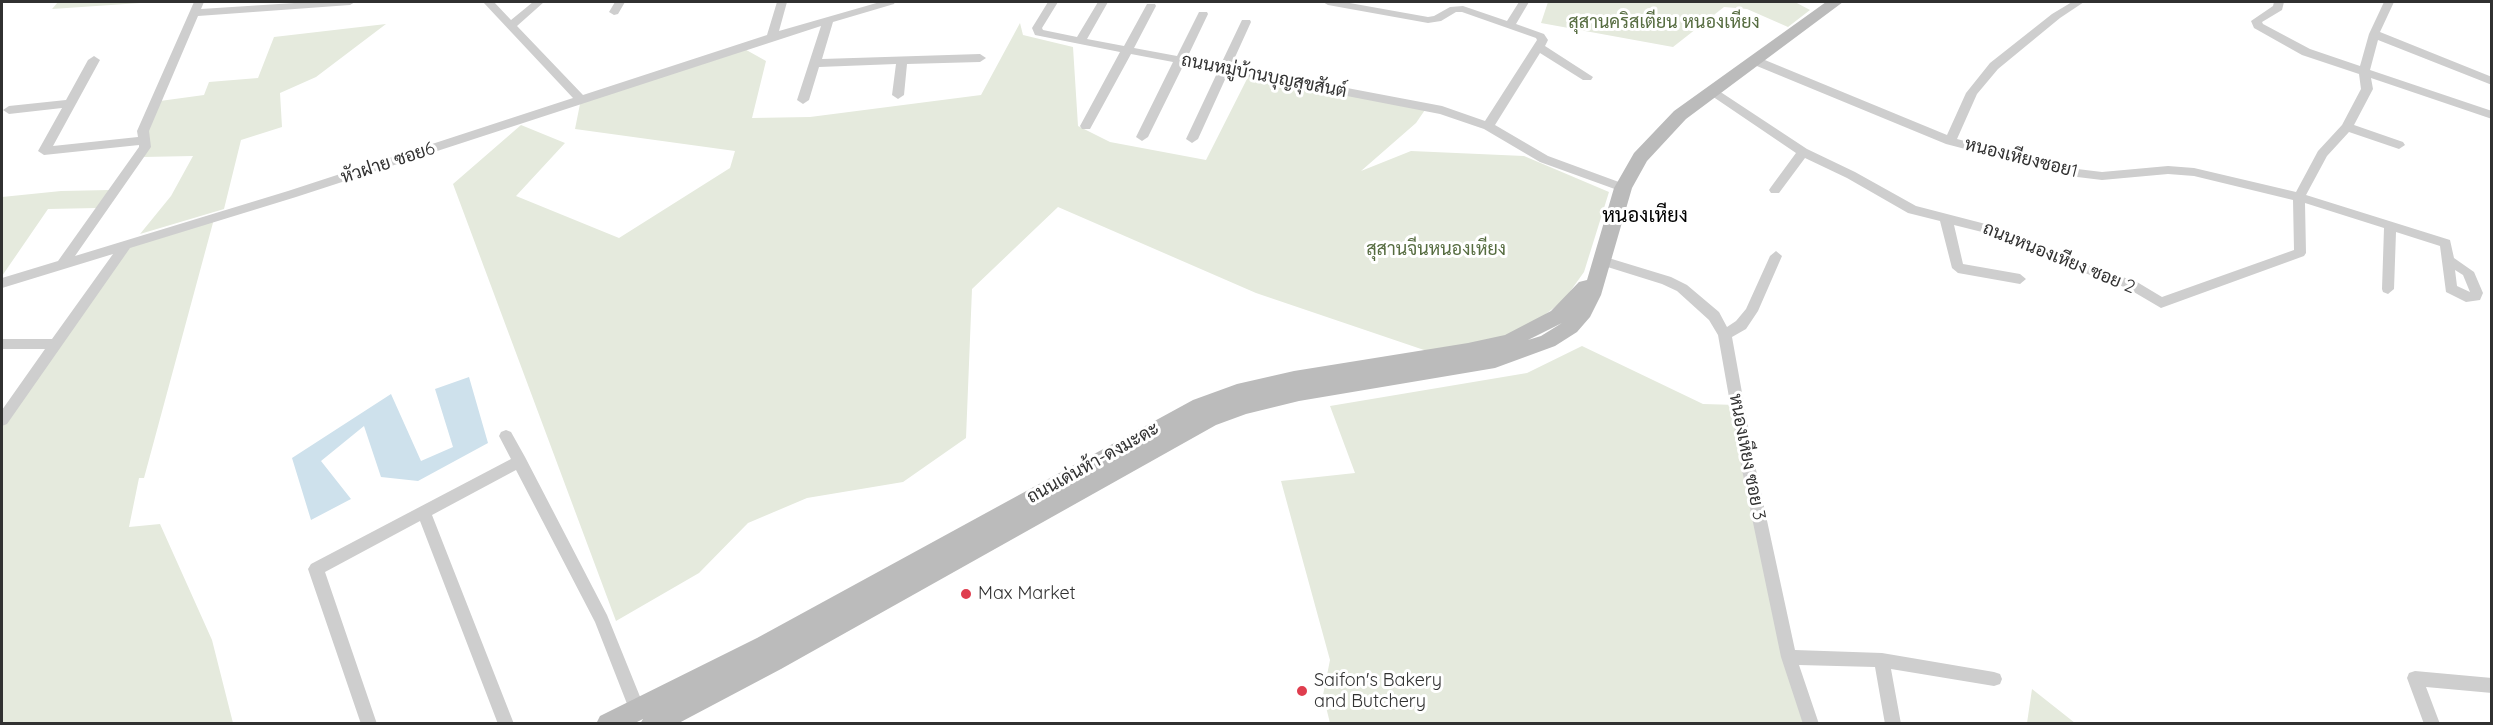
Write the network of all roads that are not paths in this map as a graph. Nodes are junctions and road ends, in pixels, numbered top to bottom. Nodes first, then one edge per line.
1 (350, 2) edge
2 (488, 2) edge
3 (539, 2) edge
4 (620, 2) edge
5 (782, 2) edge
6 (890, 2) edge
7 (1053, 2) edge
8 (1103, 2) edge
9 (1328, 2) edge
10 (1524, 2) edge
11 (1835, 2) edge
12 (2079, 2) edge
13 (2279, 2) edge
14 (2389, 2) edge
15 (1151, 6) dead end
16 (197, 7) edge
17 (614, 12) dead end
18 (1203, 15) dead end
19 (829, 19) junction
20 (1246, 22) dead end
21 (1510, 25) junction
22 (511, 26) junction
23 (2374, 34) junction
24 (772, 37) junction
25 (1080, 41) junction
26 (1538, 47) junction
27 (1127, 50) junction
28 (980, 58) dead end
29 (94, 60) dead end
30 (1180, 60) junction
31 (1756, 61) junction
32 (902, 62) junction
33 (817, 63) junction
34 (1225, 69) junction
35 (2364, 72) junction
36 (1587, 77) dead end
37 (2492, 81) edge
38 (1712, 92) junction
39 (898, 95) dead end
40 (581, 99) junction
41 (803, 100) dead end
42 (71, 103) junction
43 (9, 110) dead end
44 (2492, 115) edge
45 (1086, 126) dead end
46 (1488, 126) junction
47 (2347, 127) junction
48 (1142, 137) dead end
49 (1192, 139) dead end
50 (143, 140) junction
51 (1950, 141) junction
52 (2399, 145) dead end
53 (1803, 152) junction
54 (1623, 188) junction
55 (1775, 190) dead end
56 (2299, 196) junction
57 (1946, 219) junction
58 (2390, 226) junction
59 (126, 245) junction
60 (1776, 256) dead end
61 (2448, 260) dead end
62 (62, 265) junction
63 (1600, 267) junction
64 (2020, 279) dead end
65 (2, 283) edge
66 (2388, 289) dead end
67 (1725, 335) junction
68 (2, 344) edge
69 (57, 344) junction
70 (1492, 354) junction
71 (2, 420) edge
72 (506, 436) dead end
73 (520, 461) junction
74 (424, 512) junction
75 (1789, 657) junction
76 (1882, 660) junction
77 (1994, 679) dead end
78 (2492, 686) edge
79 (637, 709) junction
80 (369, 723) edge
81 (506, 723) edge
82 (608, 723) edge
83 (652, 723) edge
84 (1811, 723) edge
85 (1893, 723) edge
86 (2432, 723) edge

1 - 16 street
2 - 22 street
3 - 22 street
4 - 17 street
5 - 24 street
6 - 19 street, หัวฝาย ซอย6
7 - 25 street, ถนนหมู่บ้านบุญสุขสันต์
8 - 25 street
9 - 21 street
10 - 21 street
11 - 31 main road, ถนนเด่นห้า-ดงมะดะ
12 - 51 street
13 - 35 street
14 - 23 street
15 - 27 street
16 - 50 street
18 - 30 street
19 - 24 street, หัวฝาย ซอย6
19 - 33 street
20 - 34 street
21 - 26 street
22 - 40 street
23 - 35 street
23 - 37 street
24 - 40 street, หัวฝาย ซอย6
25 - 27 street, ถนนหมู่บ้านบุญสุขสันต์
26 - 36 street
26 - 46 street
27 - 30 street, ถนนหมู่บ้านบุญสุขสันต์
27 - 45 street
28 - 32 street
29 - 42 street
30 - 34 street, ถนนหมู่บ้านบุญสุขสันต์
30 - 48 street
31 - 38 main road, ถนนเด่นห้า-ดงมะดะ
31 - 51 street, หนองเหียงซอย1
32 - 33 street
32 - 39 street
33 - 41 street
34 - 46 street, ถนนหมู่บ้านบุญสุขสันต์
34 - 49 street
35 - 44 street
35 - 47 street
38 - 53 street, ถนนหนองเหียง ซอย 2
38 - 54 main road, ถนนเด่นห้า-ดงมะดะ
40 - 59 street, หัวฝาย ซอย6
42 - 43 street
42 - 50 street
46 - 54 street, ถนนหมู่บ้านบุญสุขสันต์
47 - 52 street
47 - 56 street
50 - 62 street
51 - 56 street, หนองเหียงซอย1
53 - 55 street
53 - 57 street, ถนนหนองเหียง ซอย 2
54 - 63 main road, ถนนเด่นห้า-ดงมะดะ
56 - 57 street, ถนนหนองเหียง ซอย 2
56 - 58 street, หนองเหียงซอย1
57 - 64 street
58 - 61 street, หนองเหียงซอย1
58 - 66 street
59 - 62 street, หัวฝาย ซอย6
59 - 69 street
60 - 67 street
62 - 65 street, หัวฝาย ซอย6
63 - 67 street, หนองเหียง ซอย 3
63 - 70 main road, ถนนเด่นห้า-ดงมะดะ
67 - 75 street, หนองเหียง ซอย 3
68 - 69 street
69 - 71 street
70 - 79 main road, ถนนเด่นห้า-ดงมะดะ
70 - 83 main road, ถนนเด่นห้า-ดงมะดะ
72 - 73 street
73 - 74 street
73 - 79 street
74 - 80 street
74 - 81 street
75 - 76 street
75 - 84 street, หนองเหียง ซอย 3
76 - 77 street
76 - 85 street
78 - 86 street
79 - 82 main road, ถนนเด่นห้า-ดงมะดะ

